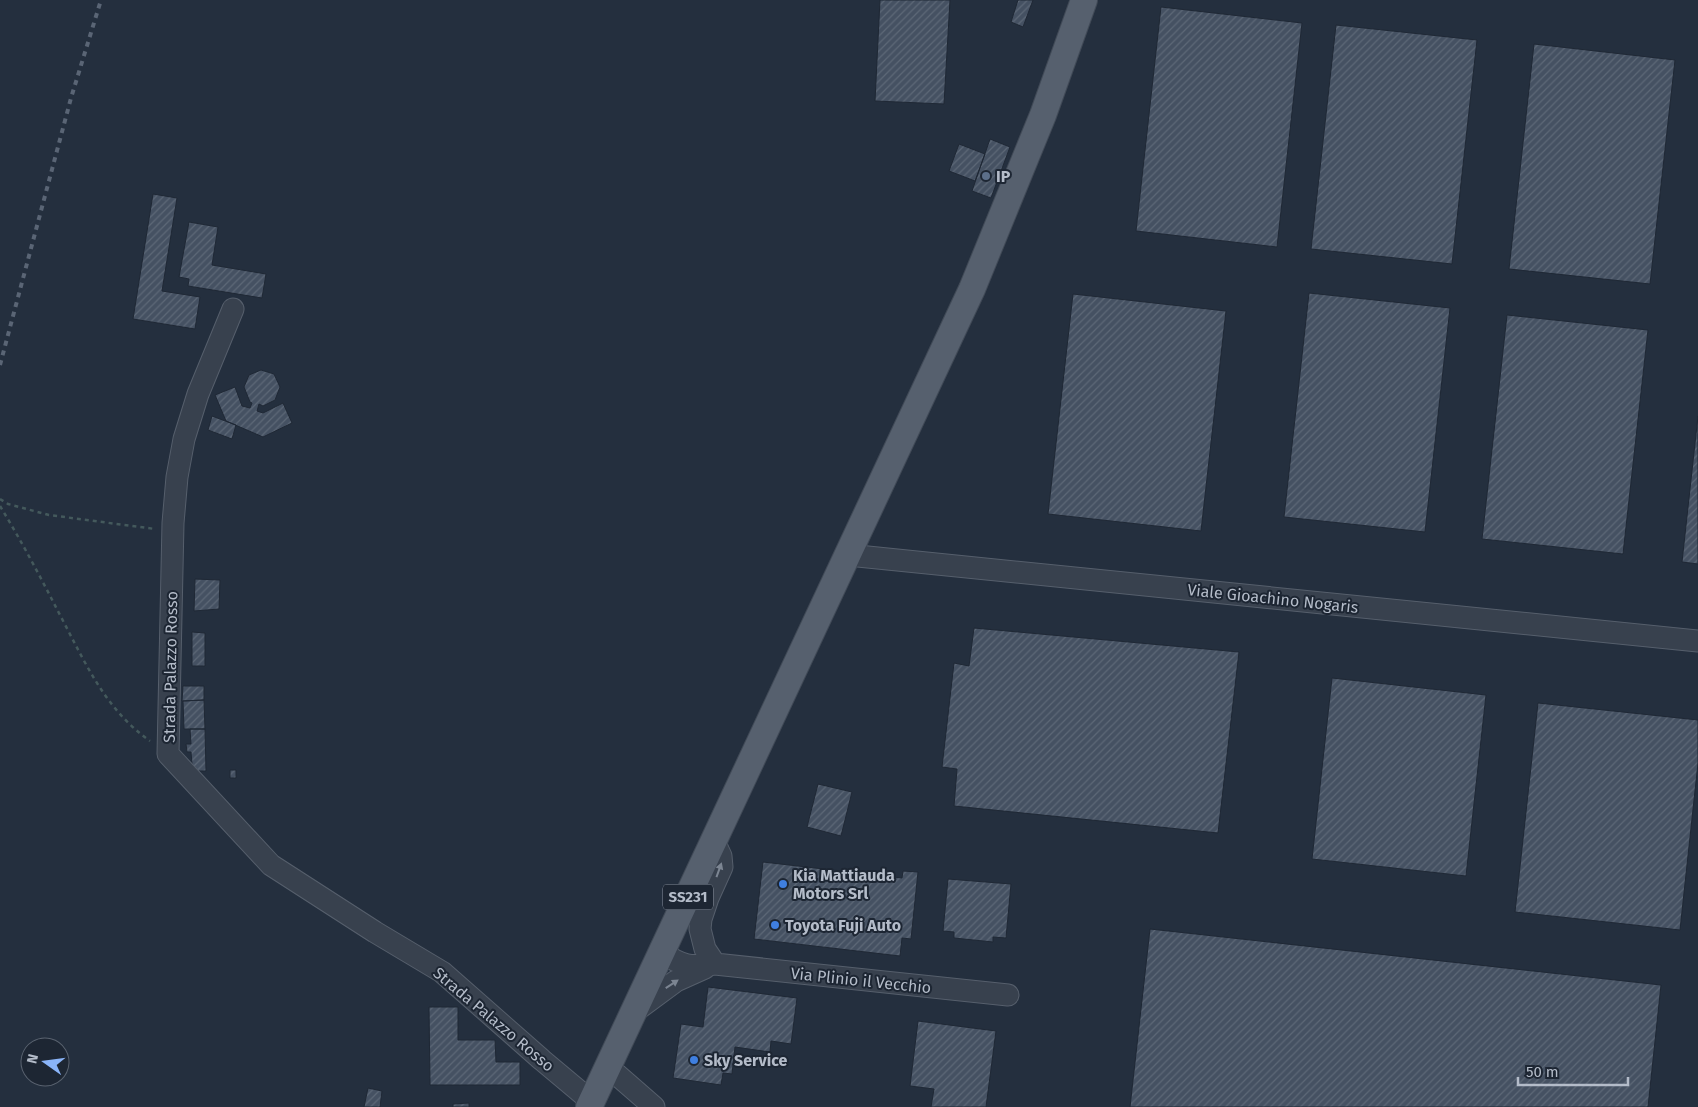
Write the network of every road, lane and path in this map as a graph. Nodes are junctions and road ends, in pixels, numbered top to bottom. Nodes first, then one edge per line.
1 (1084, 0) edge
2 (234, 309) dead end
3 (0, 499) edge
4 (0, 506) edge
5 (173, 522) junction
6 (848, 555) junction
7 (1698, 641) edge
8 (168, 754) junction
9 (714, 841) junction
10 (662, 952) junction
11 (715, 964) junction
12 (1008, 995) dead end
13 (634, 1012) junction
14 (608, 1066) junction
15 (590, 1104) edge
16 (654, 1107) edge

1 - 6 main road
2 - 5 street, Strada Palazzo Rosso
3 - 5 path
4 - 8 path
5 - 8 street, Strada Palazzo Rosso
6 - 7 street, Viale Gioachino Nogaris
6 - 9 main road
8 - 15 street, Strada Palazzo Rosso
9 - 10 main road, SS231
11 -> 9 street
10 - 11 street, Via Plinio il Vecchio
10 - 13 main road, SS231
11 - 12 street, Via Plinio il Vecchio
13 -> 11 street, Via Plinio il Vecchio
13 - 14 main road, SS231
14 - 15 main road, SS231
14 - 16 street

